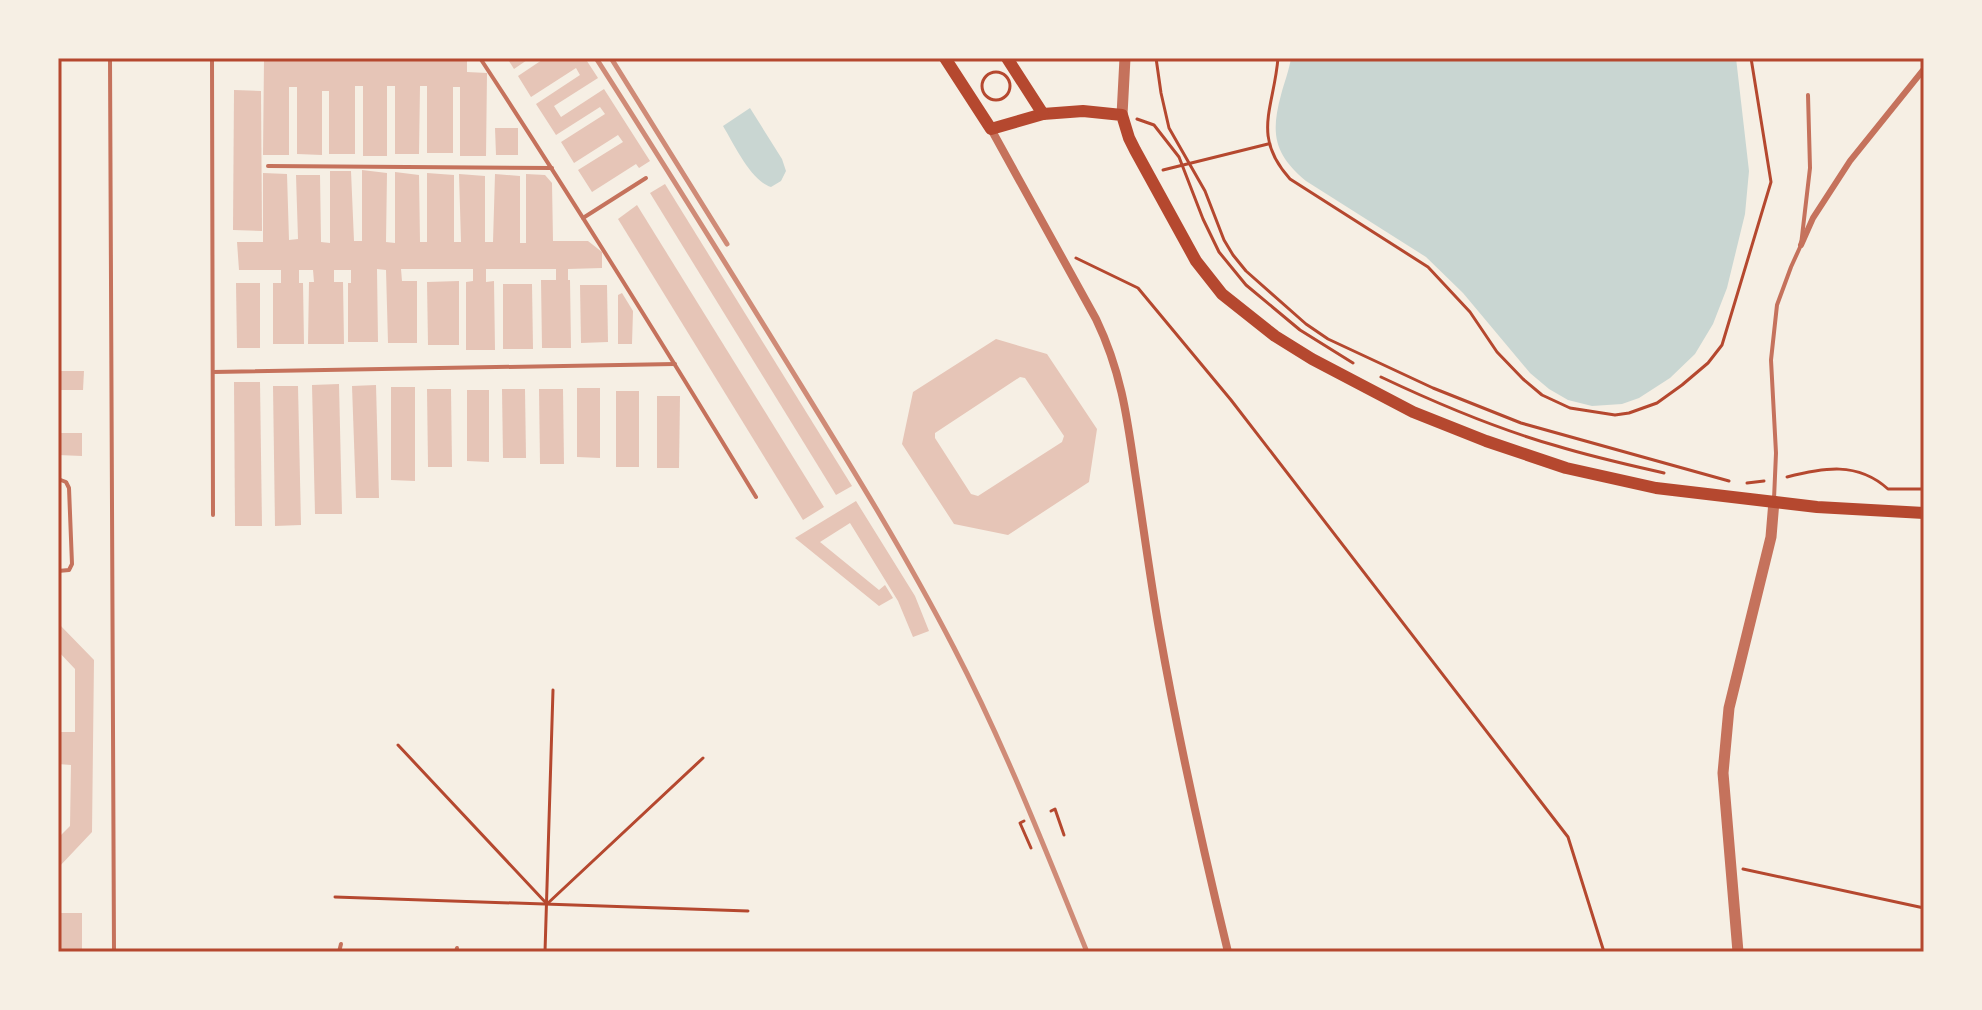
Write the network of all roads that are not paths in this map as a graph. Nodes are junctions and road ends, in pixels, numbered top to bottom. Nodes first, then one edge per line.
1 (110, 58) edge
2 (212, 58) edge
3 (480, 58) edge
4 (945, 58) edge
5 (1007, 58) edge
6 (1125, 58) edge
7 (1924, 69) edge
8 (1808, 95) dead end
9 (1043, 114) junction
10 (1122, 115) junction
11 (991, 129) junction
12 (268, 166) dead end
13 (552, 168) junction
14 (646, 178) dead end
15 (583, 218) junction
16 (1801, 245) junction
17 (675, 364) junction
18 (213, 372) junction
19 (58, 479) edge
20 (756, 497) dead end
21 (1774, 501) junction
22 (1924, 513) edge
23 (213, 515) dead end
24 (58, 571) edge
25 (341, 944) dead end
26 (114, 952) edge
27 (339, 952) edge
28 (1228, 952) edge
29 (1738, 952) edge

1 - 26 lane
2 - 18 lane
3 - 13 lane
4 - 11 main road
5 - 9 main road
6 - 10 street
7 - 16 street
8 - 16 lane
9 - 10 main road
9 - 11 main road
10 - 21 main road
11 - 28 street
12 - 13 lane
13 - 15 lane
14 - 15 lane
15 - 17 lane
16 - 21 lane
17 - 18 lane
17 - 20 lane
18 - 23 lane
19 - 24 lane
21 - 22 main road
21 - 29 street
25 - 27 lane

